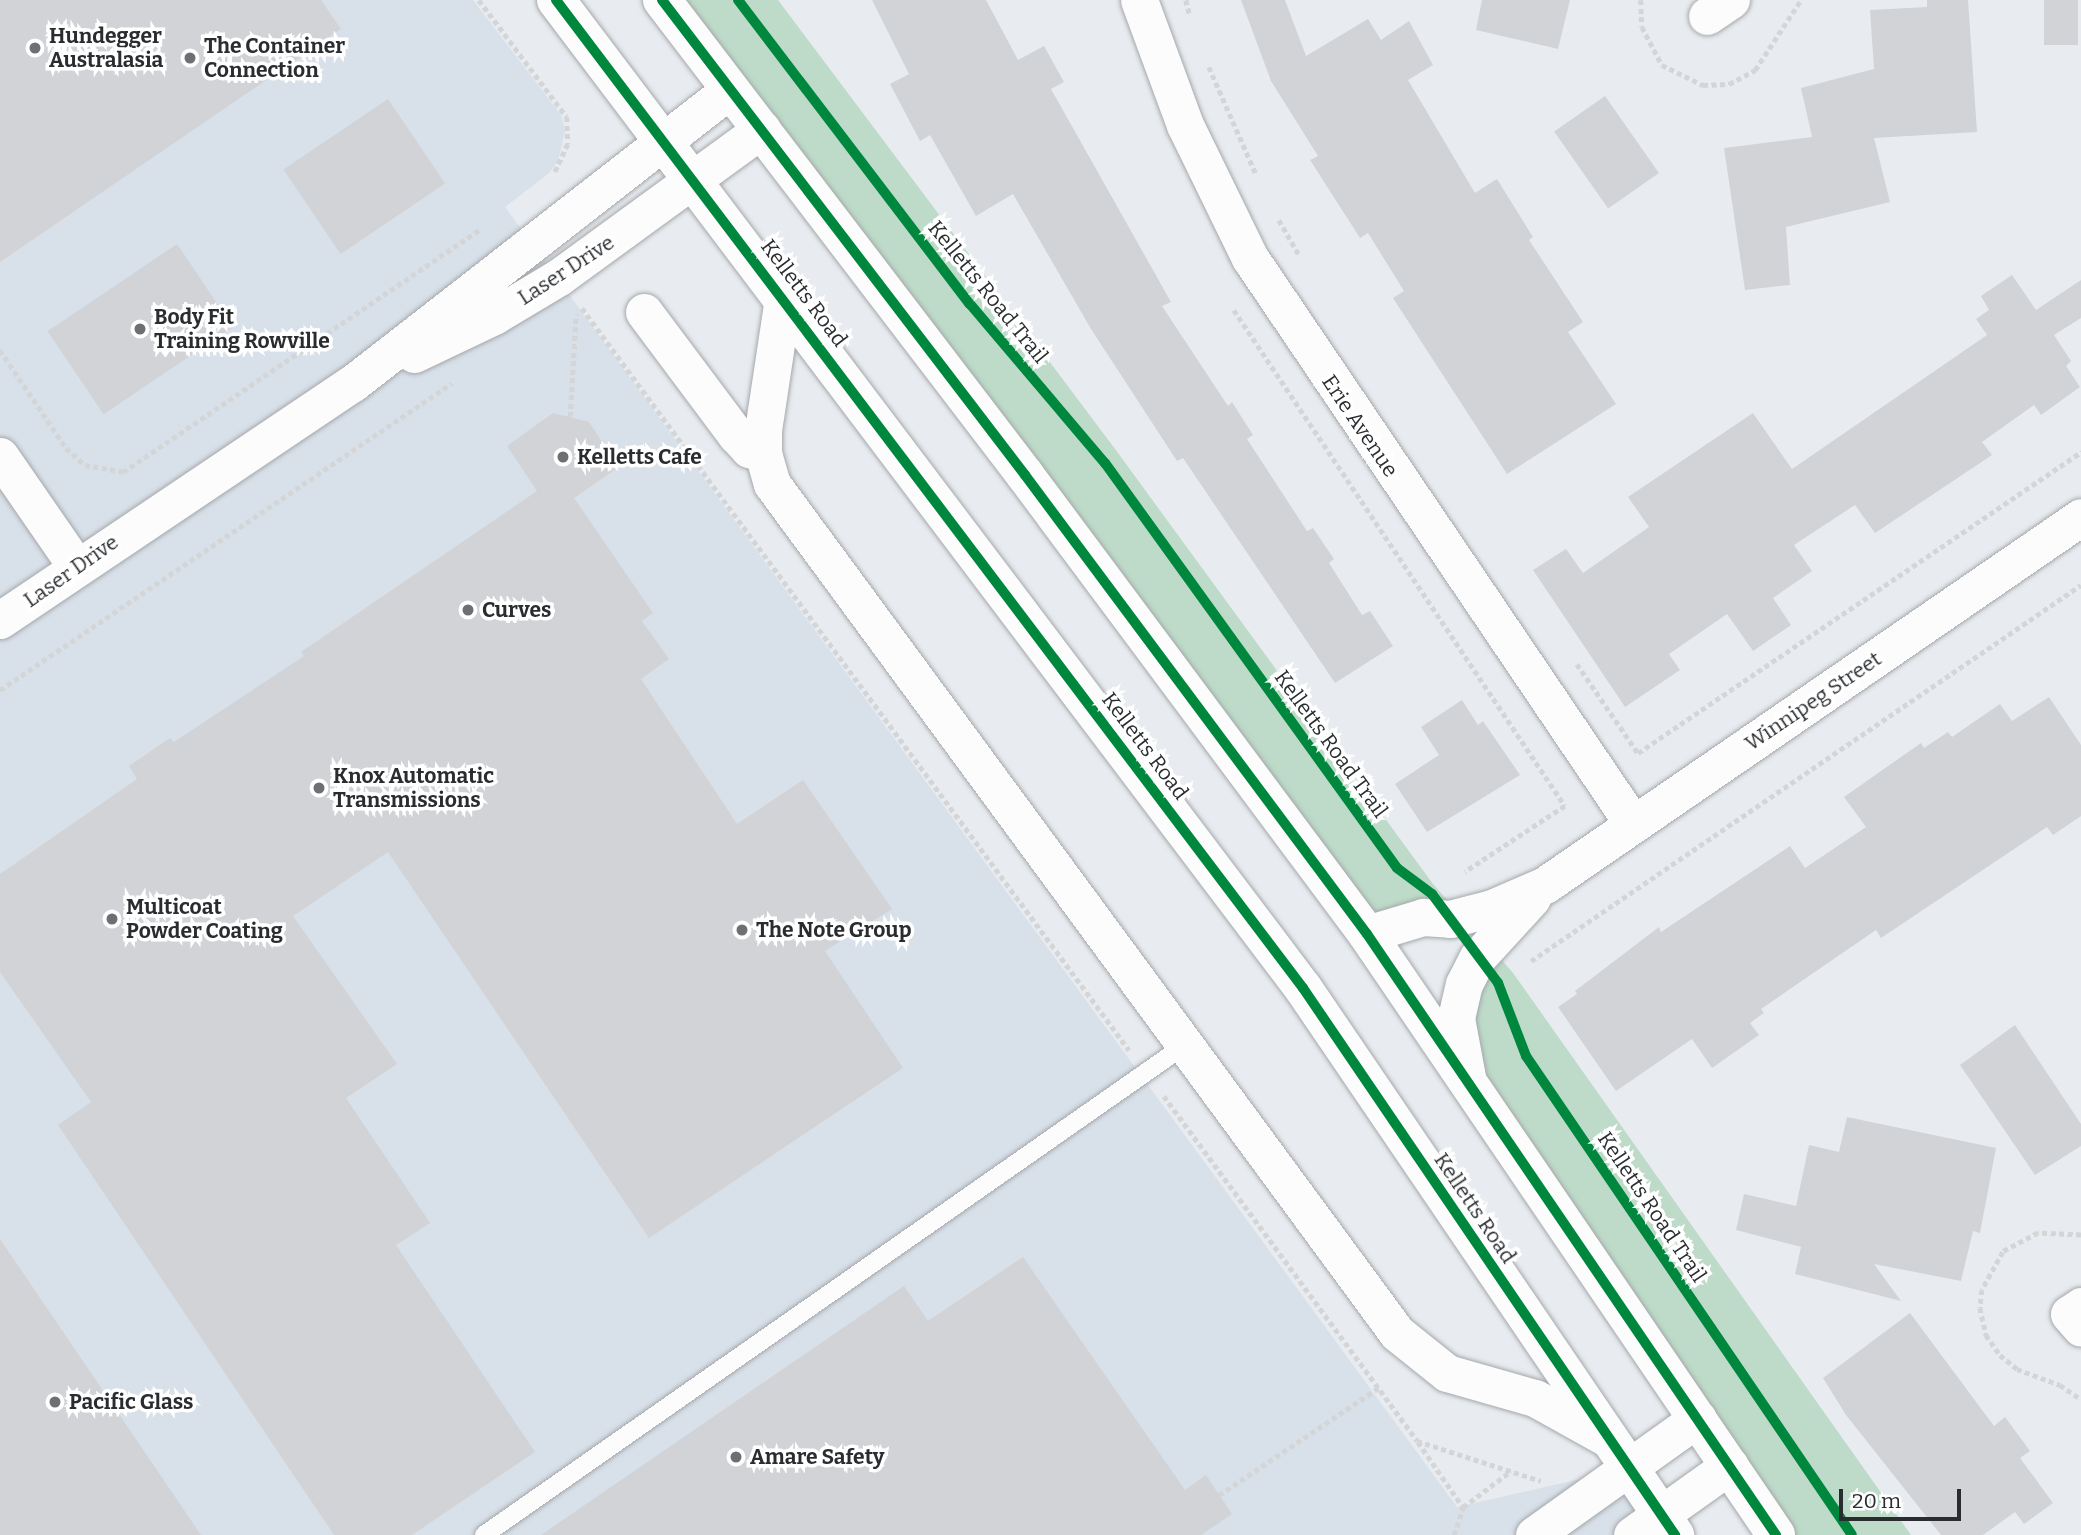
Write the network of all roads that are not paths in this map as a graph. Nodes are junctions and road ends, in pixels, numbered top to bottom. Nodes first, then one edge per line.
1 (556, 0) edge
2 (662, 0) edge
3 (1139, 0) edge
4 (730, 89) junction
5 (762, 129) junction
6 (663, 139) junction
7 (695, 181) junction
8 (783, 298) junction
9 (644, 312) dead end
10 (352, 383) junction
11 (763, 453) junction
12 (0, 456) edge
13 (2081, 517) edge
14 (76, 566) junction
15 (0, 620) edge
16 (1633, 824) junction
17 (1545, 885) junction
18 (1367, 934) junction
19 (1185, 1045) junction
20 (1467, 1077) junction
21 (2081, 1306) edge
22 (2081, 1328) edge
23 (1698, 1418) junction
24 (1620, 1454) junction
25 (1730, 1465) junction
26 (1656, 1528) edge
27 (484, 1535) edge
28 (1534, 1535) edge
29 (1776, 1535) edge

1 - 6 main road, Kelletts Road
2 - 4 main road
3 - 16 street, Erie Avenue
4 - 5 main road
4 - 6 street, Laser Drive
5 - 7 street, Laser Drive
5 - 18 main road
6 - 7 main road, Kelletts Road
6 - 10 street, Laser Drive
7 - 8 main road, Kelletts Road
7 - 10 street, Laser Drive
8 - 11 street, Kelletts Road
8 - 24 main road, Kelletts Road
9 - 11 street
10 - 14 street, Laser Drive
11 - 19 street, Kelletts Road
12 - 14 street
13 - 16 street, Winnipeg Street
14 - 15 street, Laser Drive
16 - 17 street, Winnipeg Street
17 - 18 street, Winnipeg Street
17 - 20 street, Winnipeg Street
18 - 20 main road
19 - 24 street, Kelletts Road
19 - 27 lane
20 - 23 main road
21 - 22 street
23 - 24 street
23 - 25 main road
24 - 26 main road, Kelletts Road
24 - 28 street
25 - 26 street
25 - 29 main road

